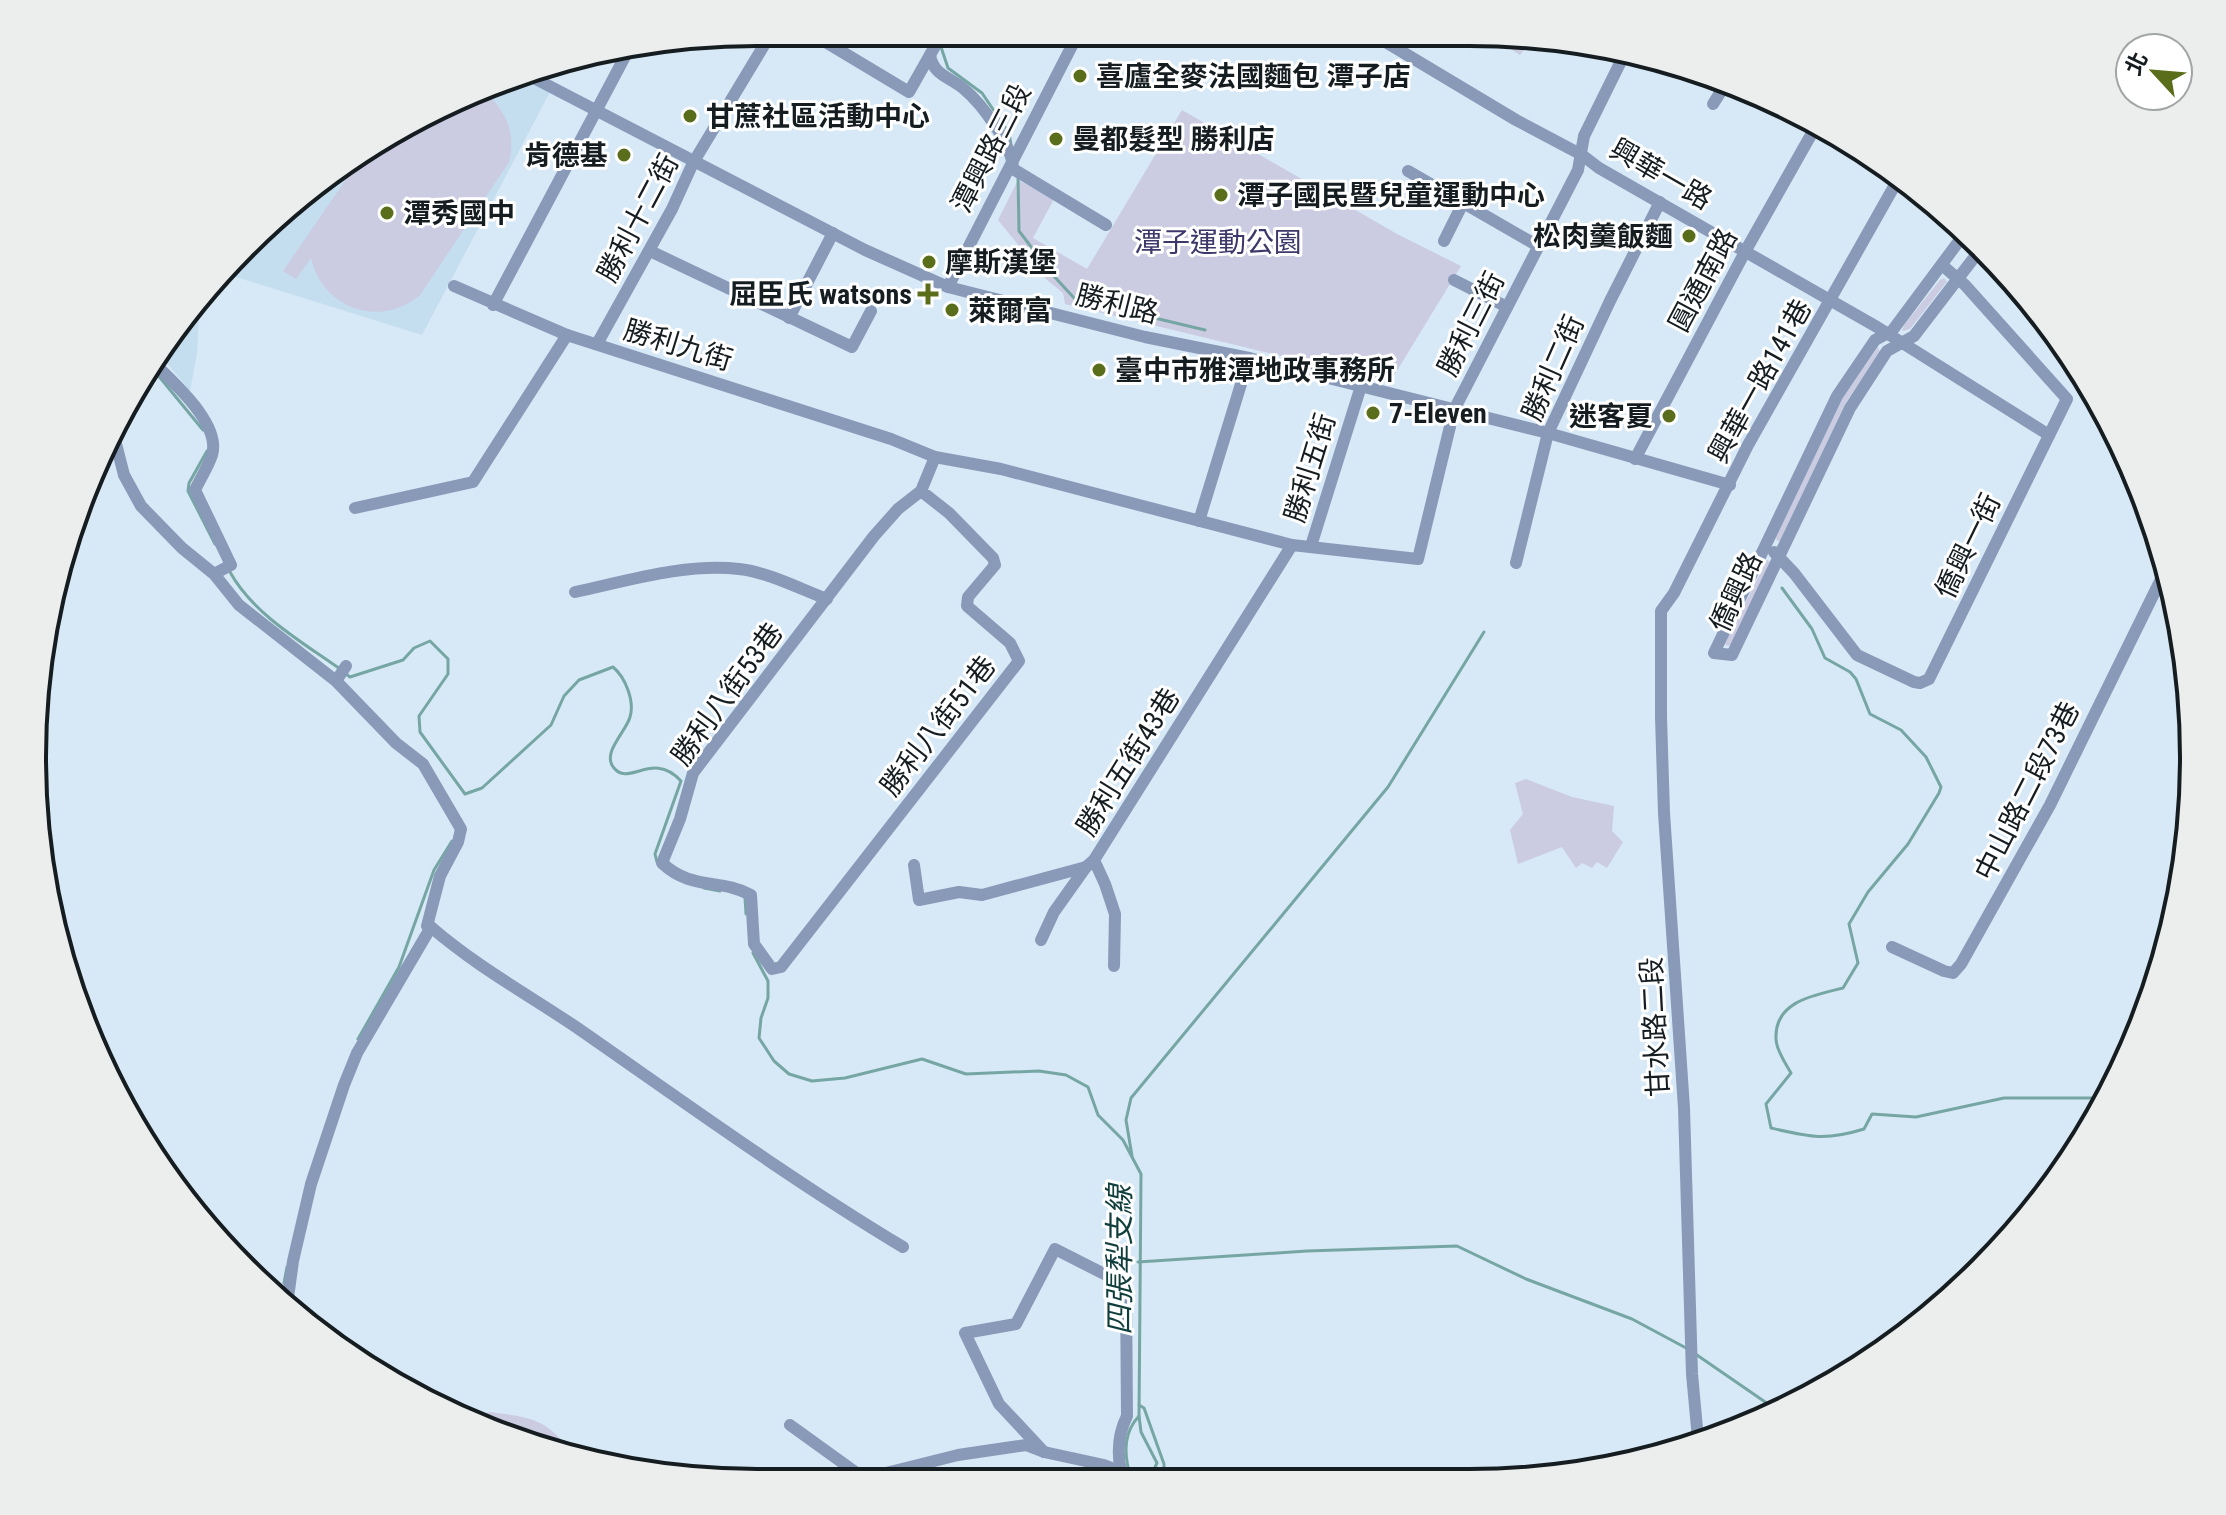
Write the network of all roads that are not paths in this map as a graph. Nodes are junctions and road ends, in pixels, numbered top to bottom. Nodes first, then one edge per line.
1 (764, 46) edge
2 (832, 46) edge
3 (935, 46) edge
4 (936, 46) edge
5 (1072, 46) edge
6 (1394, 46) edge
7 (623, 59) edge
8 (1620, 63) edge
9 (539, 81) edge
10 (1720, 92) edge
11 (1713, 104) dead end
12 (595, 112) junction
13 (1811, 134) edge
14 (1582, 155) junction
15 (693, 163) junction
16 (1016, 163) junction
17 (1408, 171) dead end
18 (1894, 187) edge
19 (1660, 202) junction
20 (1463, 203) junction
21 (1106, 225) dead end
22 (833, 233) junction
23 (1444, 241) dead end
24 (1959, 242) edge
25 (1538, 246) junction
26 (1746, 250) junction
27 (650, 251) junction
28 (1975, 257) edge
29 (1942, 265) junction
30 (1454, 280) dead end
31 (1959, 280) junction
32 (454, 286) dead end
33 (948, 287) junction
34 (1832, 300) junction
35 (493, 305) junction
36 (1507, 307) junction
37 (871, 311) dead end
38 (789, 318) junction
39 (1887, 333) junction
40 (567, 335) junction
41 (1901, 343) junction
42 (597, 344) junction
43 (1249, 358) junction
44 (161, 370) edge
45 (1361, 386) junction
46 (1454, 410) junction
47 (1548, 433) junction
48 (2049, 435) junction
49 (117, 448) edge
50 (935, 457) junction
51 (1635, 459) junction
52 (1001, 469) joint
53 (1730, 485) junction
54 (921, 491) junction
55 (355, 508) dead end
56 (1199, 521) junction
57 (1292, 545) junction
58 (1311, 546) junction
59 (1765, 546) junction
60 (1779, 556) junction
61 (1516, 563) dead end
62 (214, 574) junction
63 (2158, 584) edge
64 (575, 592) dead end
65 (827, 599) junction
66 (1661, 611) joint
67 (346, 666) dead end
68 (336, 681) junction
69 (1090, 864) junction
70 (914, 865) dead end
71 (431, 927) junction
72 (1041, 940) dead end
73 (1892, 947) dead end
74 (1114, 966) dead end
75 (781, 967) joint
76 (903, 1247) dead end
77 (289, 1293) edge
78 (790, 1425) dead end
79 (1697, 1431) edge
80 (1044, 1452) junction
81 (851, 1469) edge
82 (904, 1469) edge
83 (1114, 1469) edge
84 (1120, 1469) edge

1 - 15 street, 勝利十二街
2 - 3 street
4 - 16 street
5 - 16 street, 潭興路三段
6 - 14 street, 興華一路
7 - 12 street
8 - 14 street, 勝利三街
9 - 12 street, 勝利路
10 - 11 street
12 - 15 street, 勝利路
12 - 35 street
13 - 26 street, 圓通南路
14 - 19 street, 興華一路
14 - 25 street, 勝利三街
15 - 22 street, 勝利路
15 - 27 street, 勝利十二街
16 - 21 street
16 - 33 street, 潭興路三段
17 - 20 street
18 - 34 street, 興華一路141巷
19 - 26 street, 興華一路
19 - 47 street, 勝利二街
20 - 23 street
20 - 25 street
22 - 33 street, 勝利路
22 - 38 street
24 - 29 street, 僑興路
25 - 36 street, 勝利三街
26 - 34 street, 興華一路
26 - 51 street, 圓通南路
27 - 38 street
27 - 42 street, 勝利十二街
28 - 31 street, 僑興路
29 - 31 street, 僑興一街
29 - 39 street, 僑興路
30 - 36 street
31 - 41 street, 僑興路
31 - 48 street, 僑興一街
32 - 35 street, 勝利九街
33 - 43 street, 勝利路
34 - 39 street, 興華一路
34 - 53 street, 興華一路141巷
35 - 40 street, 勝利九街
36 - 46 street, 勝利三街
37 - 38 street
39 - 41 street, 興華一路
39 - 59 street, 僑興路
40 - 42 street, 勝利九街
40 - 55 street
41 - 48 street, 興華一路
41 - 60 street, 僑興路
42 - 50 street, 勝利九街
43 - 45 street, 勝利路
43 - 56 street
44 - 62 street
45 - 46 street, 勝利路
45 - 58 street, 勝利五街
46 - 47 street, 勝利路
46 - 58 street, 勝利三街
47 - 51 street, 勝利路
47 - 61 street, 勝利二街
48 - 60 street, 僑興一街
49 - 62 street
50 - 52 street, 勝利九街
50 - 54 street, 勝利八街53巷
51 - 53 street, 勝利路
52 - 56 street, 勝利五街
53 - 66 street, 興華一路141巷
54 - 65 street, 勝利八街53巷
54 - 75 street, 勝利八街51巷
56 - 57 street, 勝利五街
57 - 58 street, 勝利五街
57 - 69 street, 勝利五街43巷
59 - 60 street, 僑興一街
59 - 60 street, 僑興路
62 - 68 street
63 - 73 street, 中山路二段73巷
64 - 65 street
65 - 75 street, 勝利八街53巷
66 - 79 street, 甘水路二段
67 - 68 street
68 - 71 street
69 - 70 street, 勝利五街43巷
69 - 72 street
69 - 74 street
71 - 76 street
71 - 77 street
78 - 81 street
80 - 82 street
80 - 83 street
80 - 84 street

